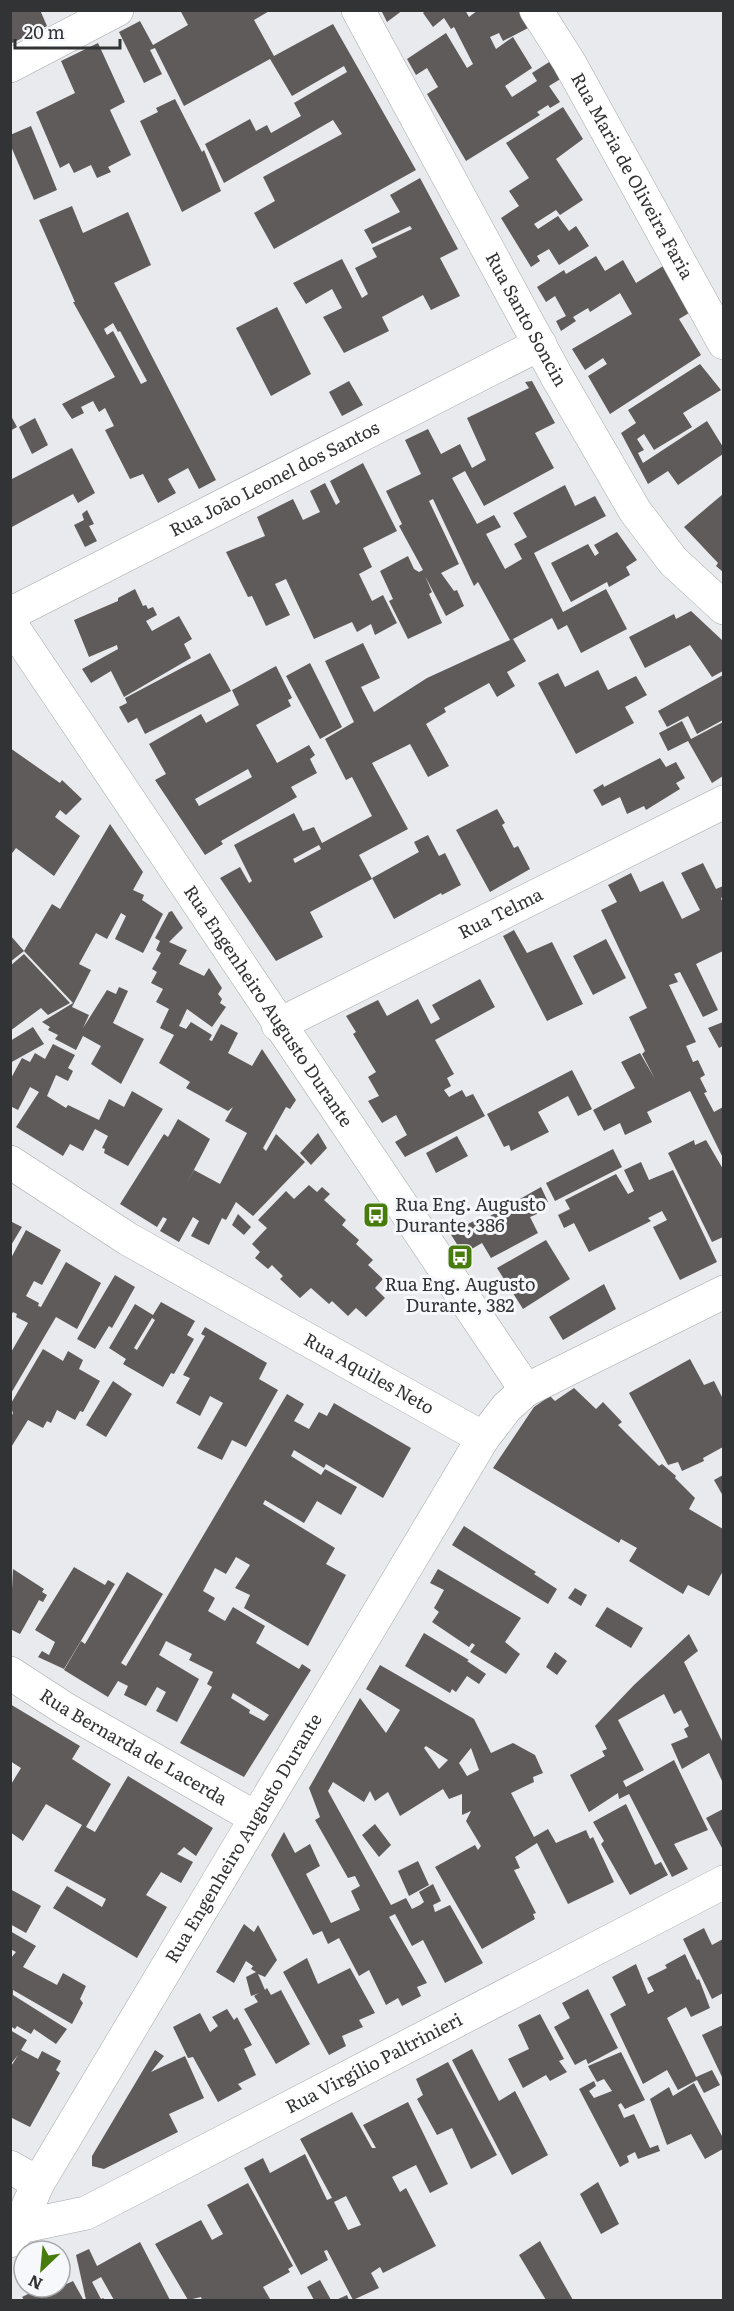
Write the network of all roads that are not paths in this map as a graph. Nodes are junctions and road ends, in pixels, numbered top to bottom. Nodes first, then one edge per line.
1 (117, 10) edge
2 (358, 10) edge
3 (536, 10) edge
4 (10, 66) edge
5 (723, 343) edge
6 (540, 344) junction
7 (723, 608) edge
8 (10, 614) edge
9 (10, 623) edge
10 (723, 802) edge
11 (278, 1025) junction
12 (10, 1162) edge
13 (723, 1292) edge
14 (526, 1390) junction
15 (483, 1438) junction
16 (10, 1673) edge
17 (256, 1818) junction
18 (723, 1882) edge
19 (24, 2175) edge
20 (15, 2234) edge

1 - 4 street
2 - 6 street, Rua Santo Soncin
3 - 5 street, Rua Maria de Oliveira Faria
6 - 7 street, Rua Santo Soncin
6 - 8 street, Rua João Leonel dos Santos
9 - 11 street, Rua Engenheiro Augusto Durante
10 - 11 street, Rua Telma
11 - 14 street, Rua Engenheiro Augusto Durante
12 - 15 street, Rua Aquiles Neto
13 - 14 street
14 - 15 street
15 - 17 street, Rua Engenheiro Augusto Durante
16 - 17 street, Rua Bernarda de Lacerda
17 - 19 street, Rua Engenheiro Augusto Durante
18 - 20 street, Rua Virgílio Paltrinieri
19 - 20 street, Rua Engenheiro Augusto Durante

